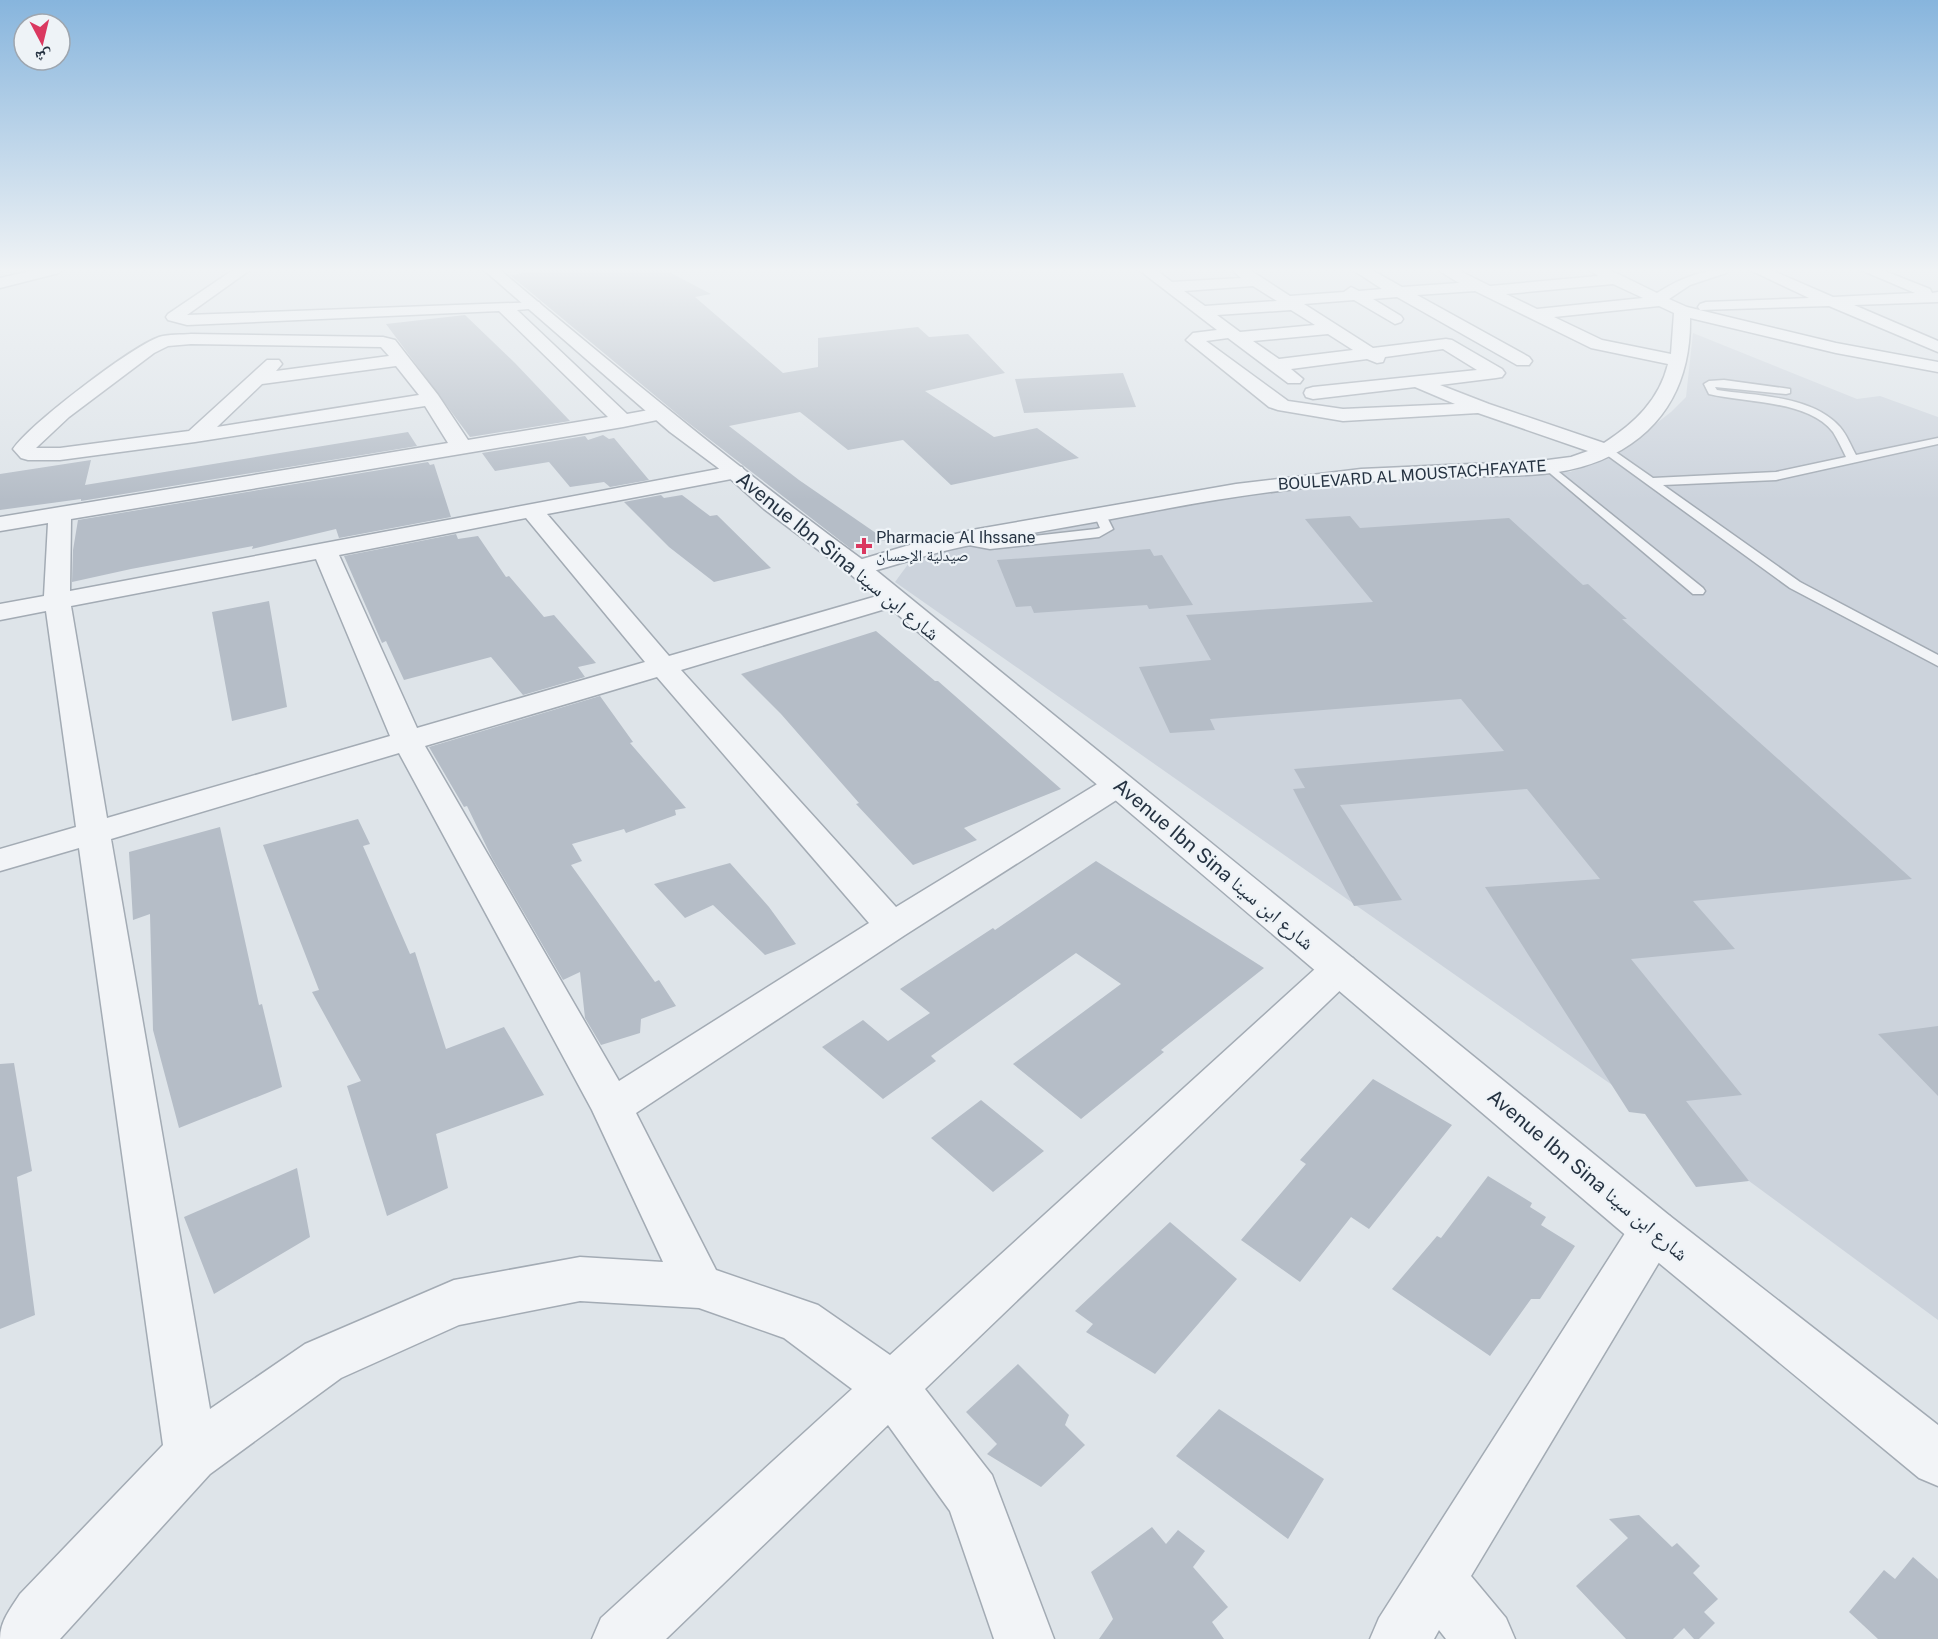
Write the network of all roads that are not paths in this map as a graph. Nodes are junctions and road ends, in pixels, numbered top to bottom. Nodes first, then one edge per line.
1 (152, 346) edge
2 (291, 346) edge
3 (391, 346) edge
4 (545, 346) edge
5 (581, 346) edge
6 (1202, 346) edge
7 (1250, 346) edge
8 (1358, 346) edge
9 (1425, 346) edge
10 (1450, 346) edge
11 (1496, 346) edge
12 (1605, 346) edge
13 (1682, 346) edge
14 (1830, 346) edge
15 (1369, 353) junction
16 (400, 360) junction
17 (1523, 361) dead end
18 (1680, 361) junction
19 (1277, 365) junction
20 (1938, 366) edge
21 (256, 380) junction
22 (1418, 382) junction
23 (1786, 391) dead end
24 (1313, 393) junction
25 (431, 399) junction
26 (1482, 408) junction
27 (660, 414) junction
28 (1343, 414) junction
29 (623, 421) junction
30 (195, 436) junction
31 (1938, 441) edge
32 (463, 446) junction
33 (1606, 450) junction
34 (1853, 460) junction
35 (1549, 466) junction
36 (734, 472) junction
37 (1650, 482) junction
38 (531, 510) junction
39 (60, 516) junction
40 (0, 524) edge
41 (325, 551) junction
42 (858, 568) junction
43 (1698, 591) dead end
44 (893, 599) junction
45 (57, 601) junction
46 (0, 612) edge
47 (1938, 661) edge
48 (662, 665) junction
49 (408, 742) junction
50 (1118, 785) junction
51 (94, 834) junction
52 (0, 860) edge
53 (892, 926) junction
54 (1340, 968) junction
55 (612, 1107) junction
56 (1653, 1230) junction
57 (699, 1286) junction
58 (891, 1387) junction
59 (191, 1455) junction
60 (1938, 1459) edge
61 (1437, 1581) junction
62 (26, 1639) edge
63 (622, 1639) edge
64 (1024, 1639) edge
65 (1400, 1639) edge
66 (1485, 1639) edge

1 - 30 street
2 - 21 street
3 - 16 street
4 - 29 street
5 - 27 street, Avenue Ibn Sina شارع ابن سينا
6 - 28 street
7 - 19 street
8 - 15 street
9 - 15 street
10 - 22 street
11 - 17 street
12 - 18 street
13 - 18 street, BOULEVARD AL MOUSTACHFAYATE
14 - 20 street
15 - 19 street
15 - 22 street
16 - 21 street
16 - 25 street
18 - 33 street, BOULEVARD AL MOUSTACHFAYATE
19 - 24 street
21 - 30 street
22 - 24 street
22 - 26 street
23 - 34 lane
24 - 28 street
25 - 30 street
25 - 32 street
26 - 28 street
26 - 33 street
27 - 29 street
27 - 36 street, Avenue Ibn Sina شارع ابن سينا
29 - 32 street
31 - 34 lane
32 - 39 street
33 - 35 street, BOULEVARD AL MOUSTACHFAYATE
33 - 37 lane
34 - 37 lane
35 - 42 street, BOULEVARD AL MOUSTACHFAYATE
35 - 43 lane
36 - 38 street
36 - 42 street, Avenue Ibn Sina شارع ابن سينا
37 - 47 lane
38 - 41 street
38 - 48 street
39 - 40 street
39 - 45 street
41 - 45 street
41 - 49 street
42 - 44 street, Avenue Ibn Sina شارع ابن سينا
44 - 48 street
44 - 50 street, Avenue Ibn Sina شارع ابن سينا
45 - 46 street
45 - 51 street
48 - 49 street
48 - 53 street
49 - 51 street
49 - 55 street
50 - 53 street
50 - 54 street, Avenue Ibn Sina شارع ابن سينا
51 - 52 street
51 - 59 street
53 - 55 street
54 - 56 street, Avenue Ibn Sina شارع ابن سينا
54 - 58 street
55 - 57 street
56 - 60 street, Avenue Ibn Sina شارع ابن سينا
56 - 61 street
57 - 58 street
57 - 59 street
58 - 63 street
58 - 64 street
59 - 62 street
61 - 65 street
61 - 66 street

